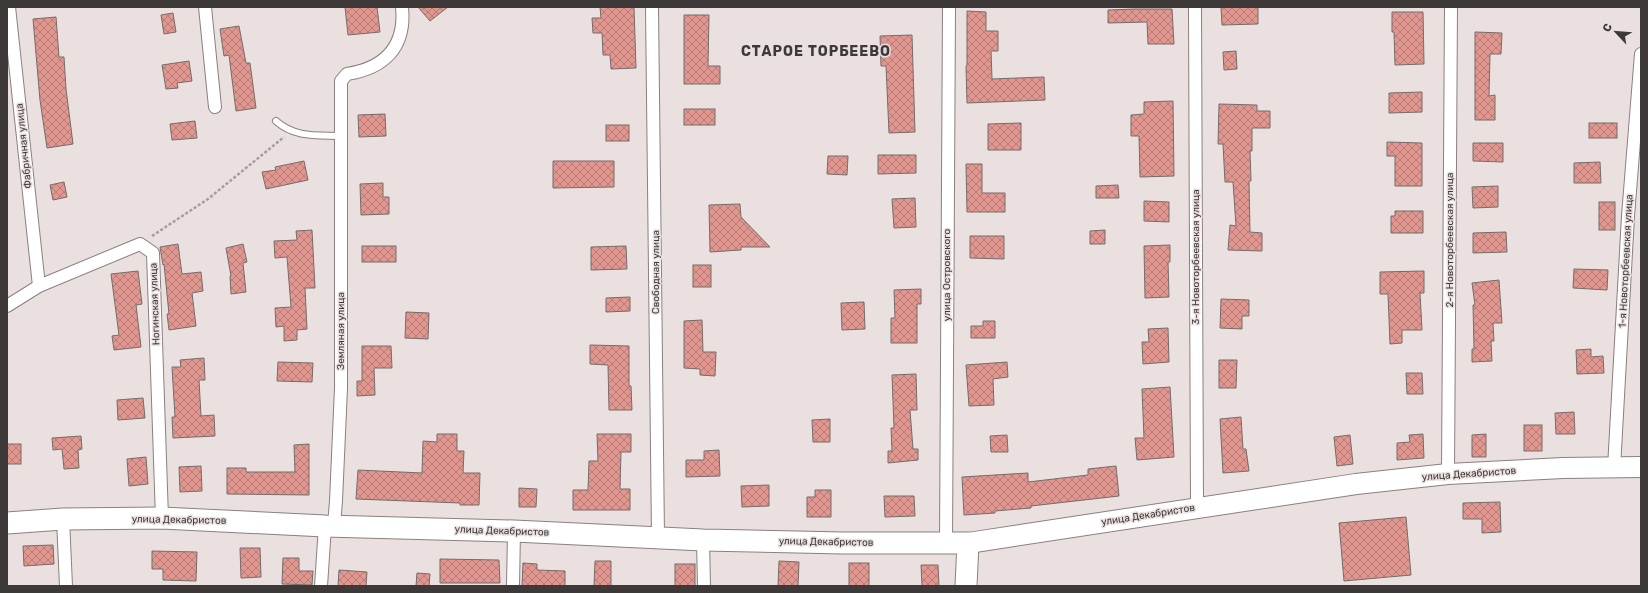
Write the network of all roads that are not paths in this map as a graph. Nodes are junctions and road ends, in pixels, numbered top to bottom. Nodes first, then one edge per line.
1 (9, 7) edge
2 (204, 7) edge
3 (402, 7) edge
4 (652, 7) edge
5 (948, 7) edge
6 (1194, 7) edge
7 (1451, 7) edge
8 (1641, 54) edge
9 (215, 107) dead end
10 (276, 121) dead end
11 (341, 136) junction
12 (39, 286) junction
13 (7, 306) edge
14 (1614, 468) junction
15 (1641, 468) edge
16 (1448, 474) junction
17 (1197, 507) junction
18 (162, 518) junction
19 (63, 519) junction
20 (7, 523) edge
21 (329, 525) junction
22 (514, 531) junction
23 (658, 537) junction
24 (703, 540) junction
25 (946, 542) junction
26 (968, 543) junction
27 (66, 586) edge
28 (321, 586) edge
29 (513, 586) edge
30 (704, 586) edge
31 (966, 586) edge

1 - 12 street, Фабричная улица
2 - 9 street
3 - 11 street, Земляная улица
4 - 23 street, Свободная улица
5 - 25 street, улица Островского
6 - 17 street, 3-я Новоторбеевская улица
7 - 16 street, 2-я Новоторбеевская улица
8 - 14 street, 1-я Новоторбеевская улица
10 - 11 lane
11 - 21 street, Земляная улица
12 - 13 street
12 - 18 street, Ногинская улица
14 - 15 main road, улица Декабристов
14 - 16 main road, улица Декабристов
16 - 17 main road, улица Декабристов
17 - 26 main road, улица Декабристов
18 - 19 highway, улица Декабристов
18 - 21 highway, улица Декабристов
19 - 20 highway, улица Декабристов
19 - 27 street
21 - 22 highway, улица Декабристов
21 - 28 street, Земляная улица
22 - 23 highway, улица Декабристов
22 - 29 street
23 - 24 highway, улица Декабристов
24 - 25 highway, улица Декабристов
24 - 30 street
25 - 26 highway, улица Декабристов
26 - 31 highway

